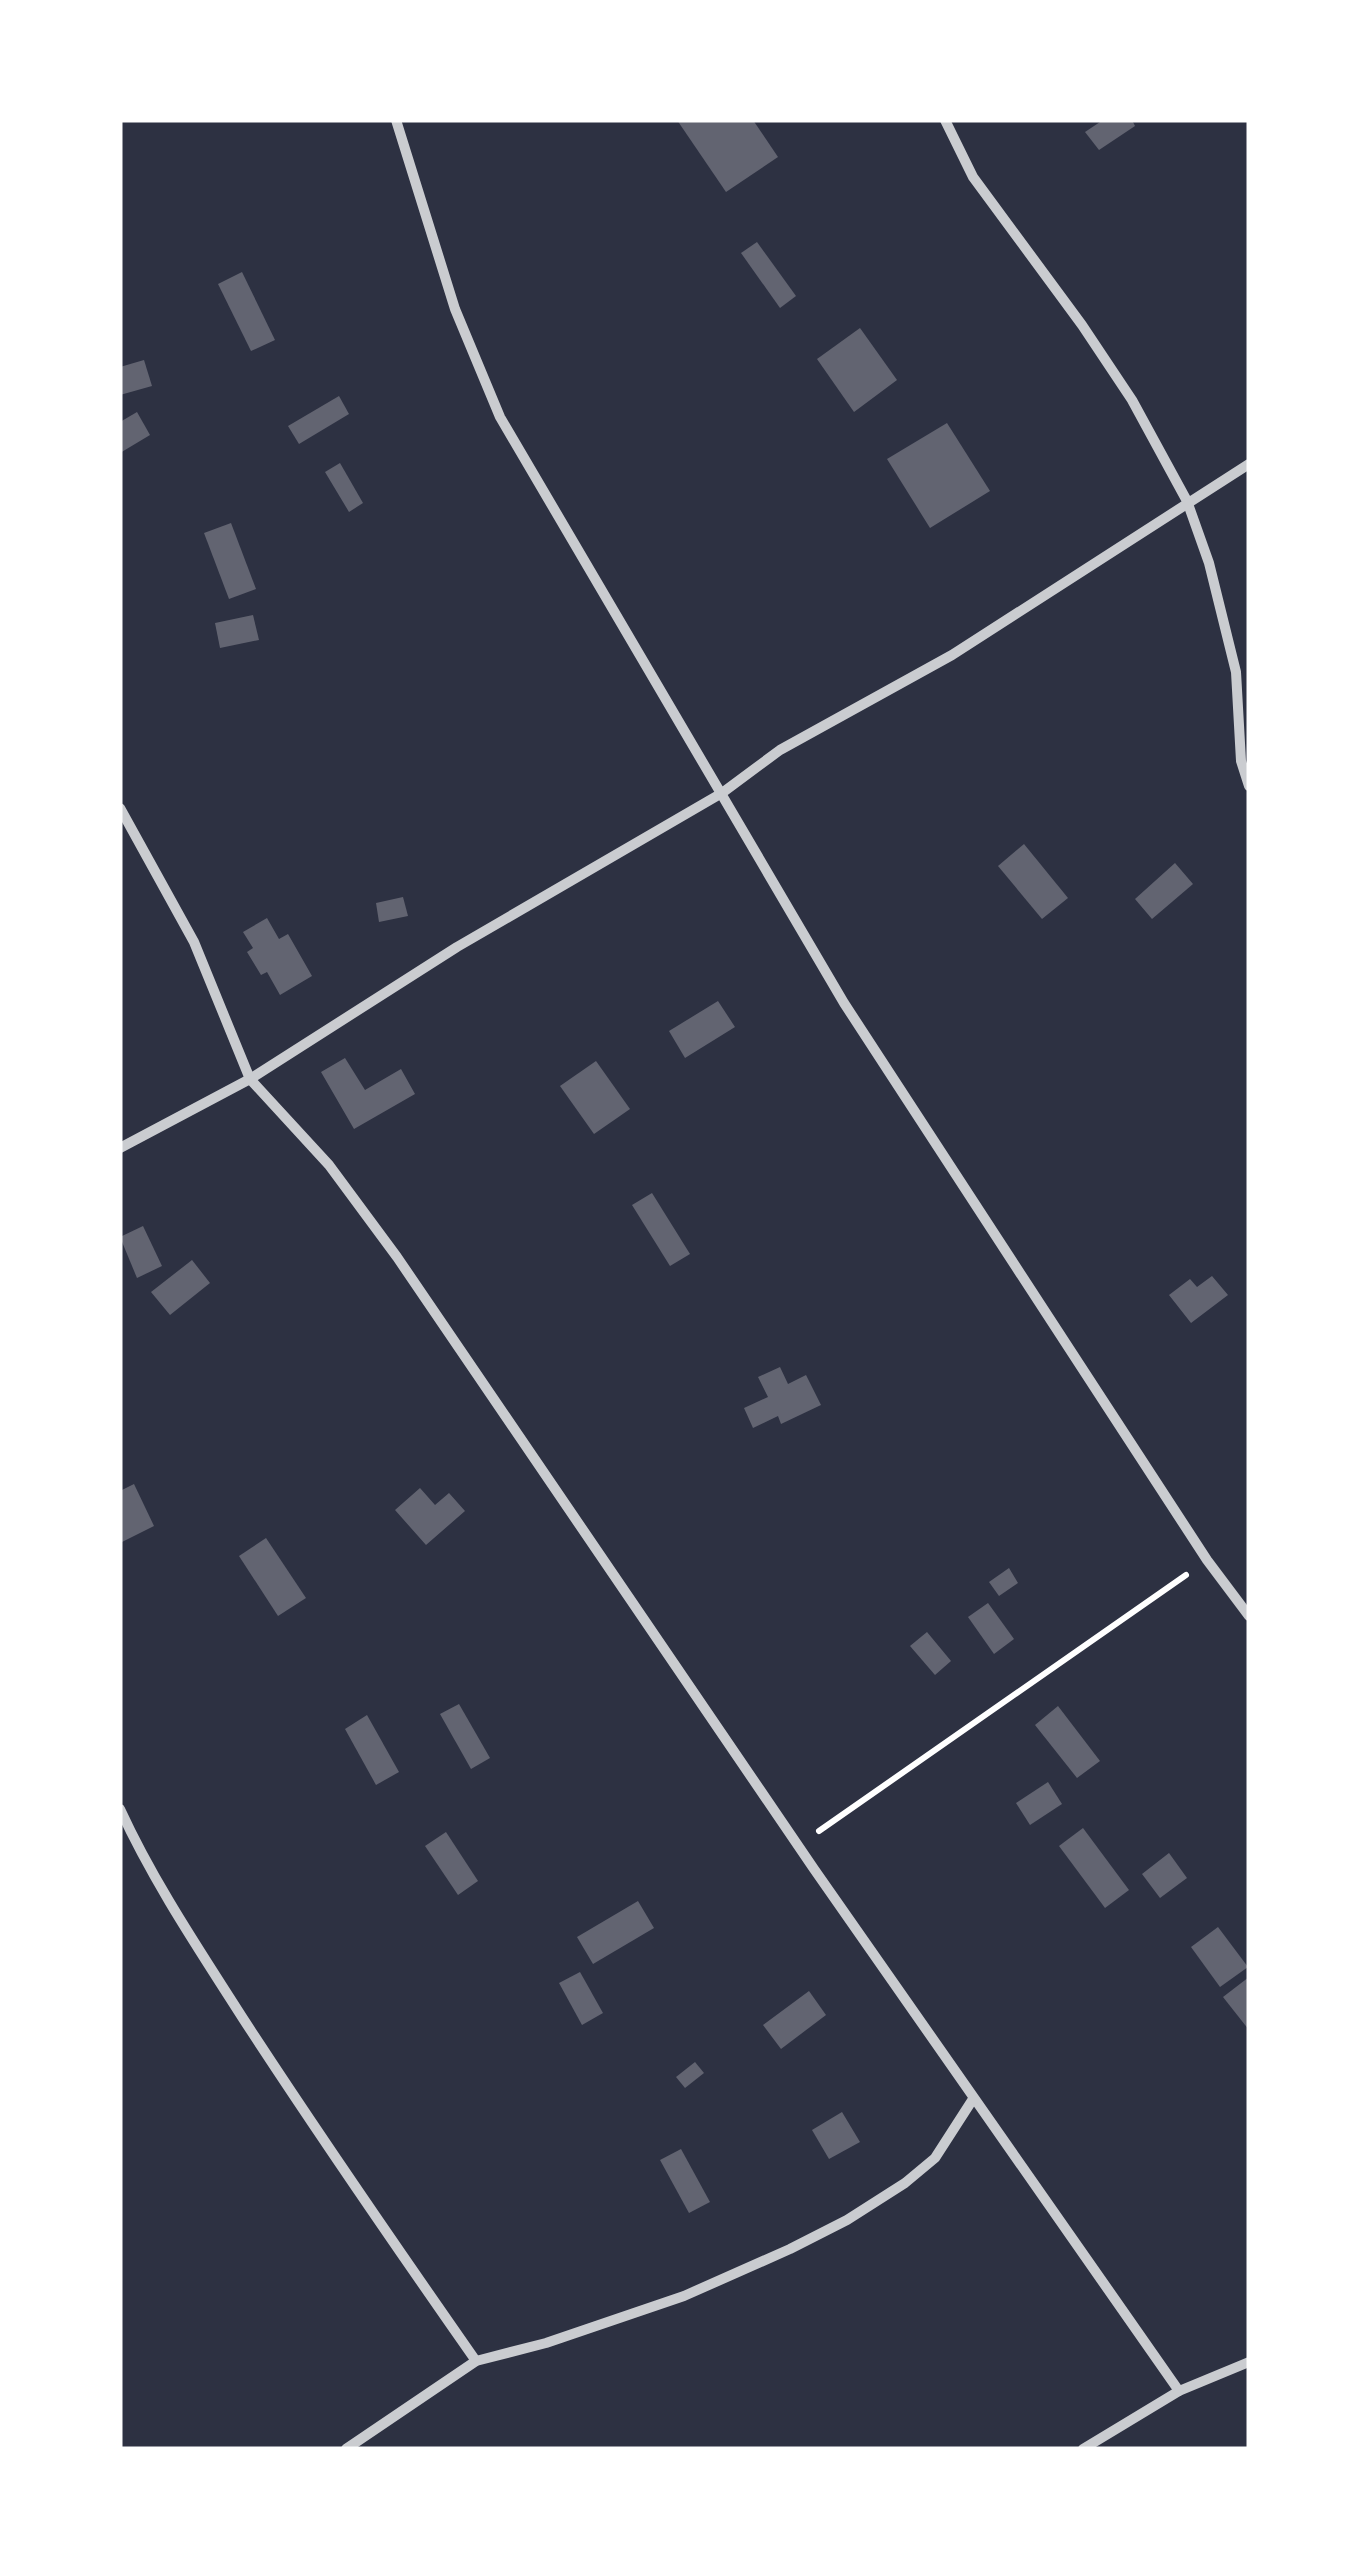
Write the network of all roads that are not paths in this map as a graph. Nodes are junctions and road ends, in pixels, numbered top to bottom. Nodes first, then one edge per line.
1 (396, 120) edge
2 (945, 120) edge
3 (1249, 464) edge
4 (1187, 501) junction
5 (1249, 786) edge
6 (722, 793) junction
7 (120, 808) edge
8 (250, 1079) junction
9 (120, 1148) edge
10 (1249, 1616) edge
11 (120, 1809) edge
12 (972, 2098) junction
13 (476, 2361) junction
14 (1249, 2362) edge
15 (1178, 2390) junction
16 (346, 2449) edge
17 (1083, 2449) edge

1 - 6 street
2 - 4 street
3 - 4 street
4 - 5 street
4 - 6 street
6 - 8 street
6 - 10 street
7 - 8 street
8 - 9 street
8 - 12 street
11 - 13 street
12 - 13 street
12 - 15 street
13 - 16 street
14 - 15 street
15 - 17 street

